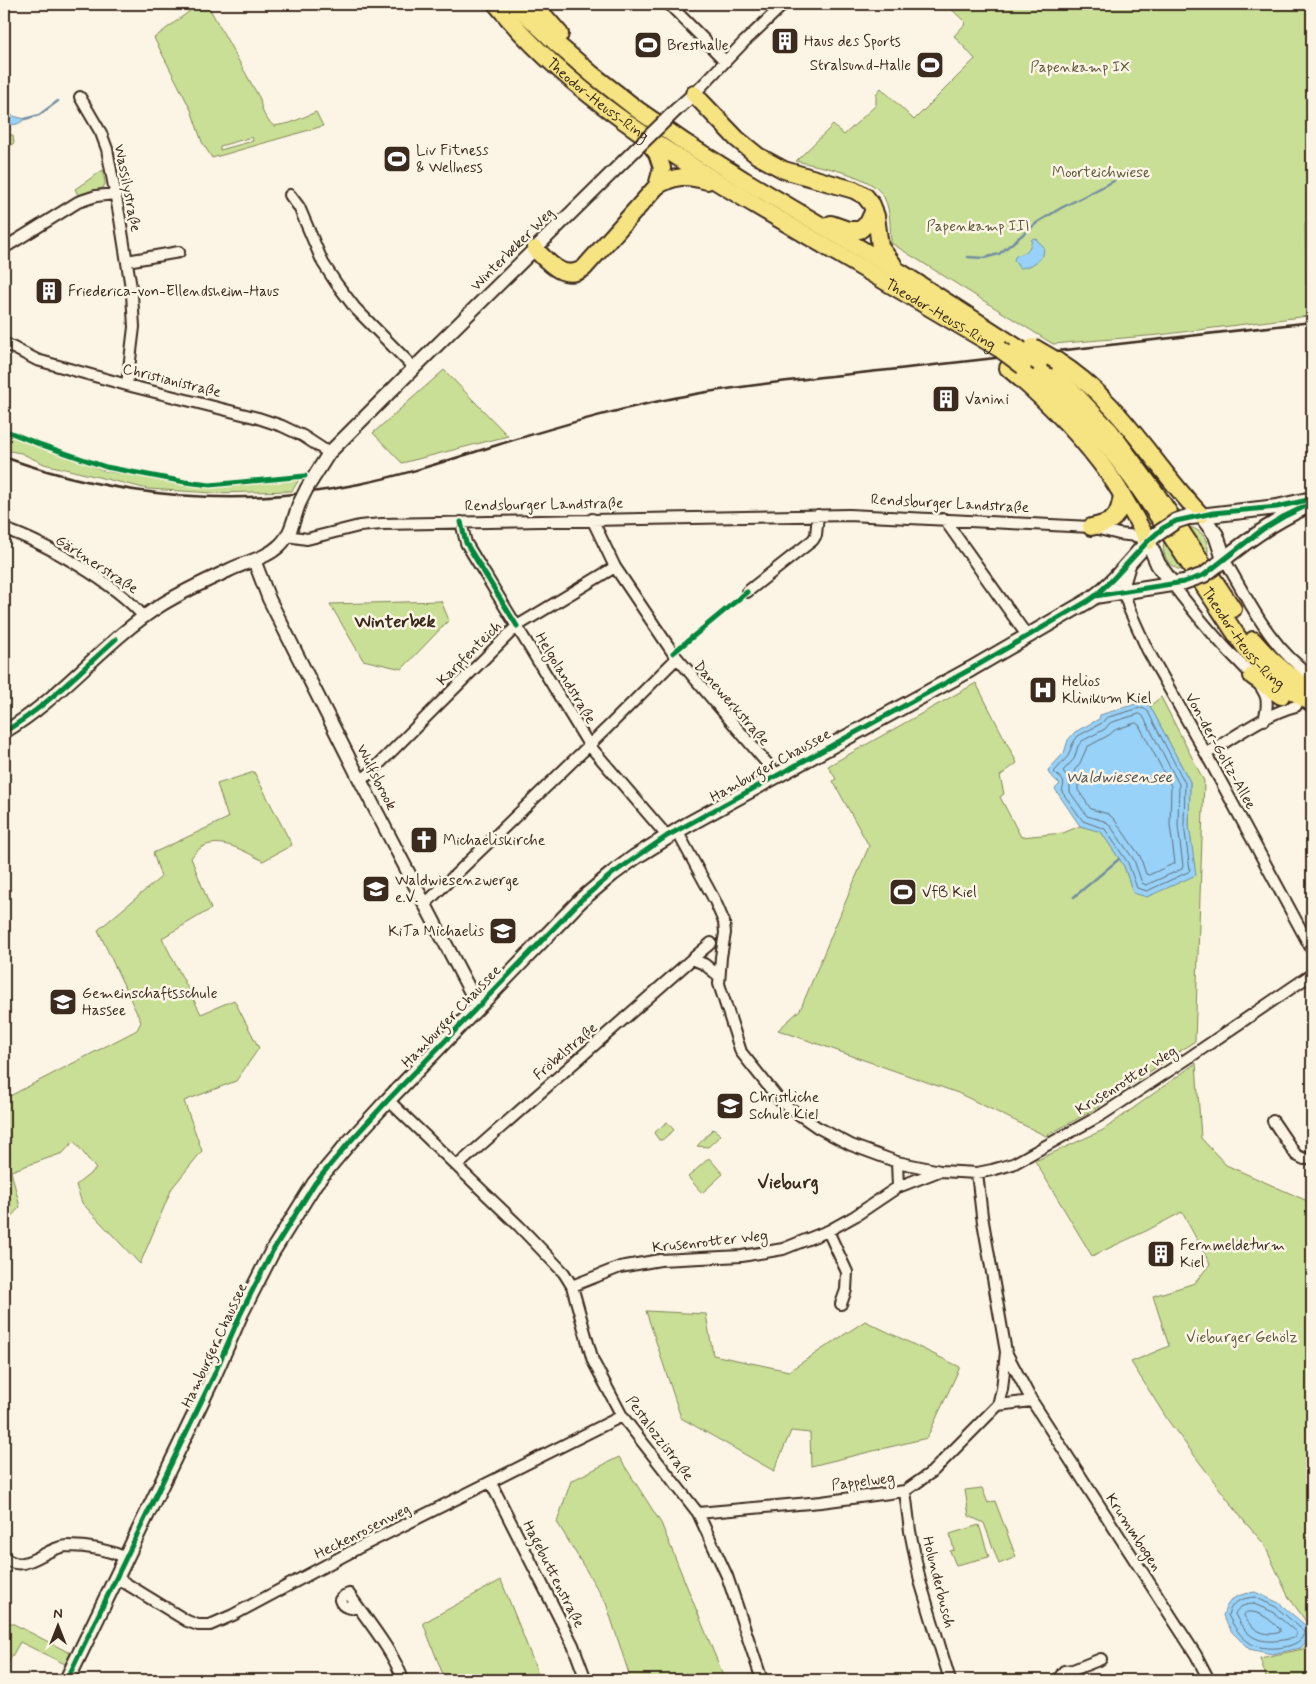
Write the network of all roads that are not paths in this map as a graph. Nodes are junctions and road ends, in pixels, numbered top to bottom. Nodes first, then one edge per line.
1 (491, 4) edge
2 (496, 4) edge
3 (515, 4) edge
4 (534, 4) edge
5 (669, 4) edge
6 (784, 4) edge
7 (510, 20) junction
8 (726, 61) junction
9 (593, 74) junction
10 (699, 89) junction
11 (80, 96) dead end
12 (640, 133) junction
13 (657, 186) junction
14 (725, 187) junction
15 (115, 194) junction
16 (290, 195) dead end
17 (874, 210) junction
18 (803, 215) junction
19 (4, 248) edge
20 (535, 249) junction
21 (179, 252) dead end
22 (127, 261) junction
23 (900, 272) junction
24 (4, 344) edge
25 (1026, 347) junction
26 (1015, 367) junction
27 (414, 368) junction
28 (127, 385) junction
29 (329, 453) junction
30 (1122, 495) junction
31 (1312, 501) edge
32 (818, 515) junction
33 (1194, 516) junction
34 (944, 519) junction
35 (592, 520) junction
36 (461, 522) junction
37 (1091, 527) junction
38 (4, 529) edge
39 (287, 536) junction
40 (1153, 538) junction
41 (254, 560) junction
42 (1131, 561) junction
43 (1220, 562) junction
44 (615, 567) junction
45 (1178, 583) junction
46 (1124, 591) junction
47 (747, 592) dead end
48 (1095, 596) junction
49 (144, 617) junction
50 (517, 626) junction
51 (1028, 637) junction
52 (677, 658) junction
53 (1252, 676) junction
54 (1312, 676) edge
55 (1312, 690) edge
56 (1304, 704) edge
57 (1312, 714) edge
58 (1264, 720) junction
59 (4, 732) edge
60 (589, 745) junction
61 (1206, 754) junction
62 (777, 775) junction
63 (360, 780) junction
64 (672, 834) junction
65 (424, 905) junction
66 (711, 943) dead end
67 (1312, 950) edge
68 (692, 960) junction
69 (1312, 974) edge
70 (719, 976) junction
71 (478, 1006) junction
72 (388, 1100) junction
73 (1273, 1121) dead end
74 (1312, 1157) edge
75 (897, 1162) junction
76 (457, 1166) junction
77 (940, 1171) junction
78 (977, 1173) junction
79 (898, 1187) junction
80 (828, 1231) junction
81 (572, 1286) junction
82 (841, 1304) dead end
83 (1006, 1352) junction
84 (1032, 1401) junction
85 (998, 1405) junction
86 (622, 1416) junction
87 (491, 1483) junction
88 (905, 1491) junction
89 (698, 1513) junction
90 (4, 1557) edge
91 (127, 1558) junction
92 (117, 1578) junction
93 (358, 1608) dead end
94 (1101, 1659) dead end
95 (67, 1680) edge
96 (403, 1680) edge
97 (586, 1680) edge
98 (762, 1680) edge
99 (950, 1680) edge
100 (1058, 1680) edge
101 (1209, 1680) edge

1 - 7 highway
2 - 7 highway, Theodor-Heuss-Ring
3 - 9 highway, Theodor-Heuss-Ring
4 - 9 highway
5 - 8 street
6 - 8 street, Winterbeker Weg
7 - 12 highway, Theodor-Heuss-Ring
8 - 10 street, Winterbeker Weg
9 - 18 highway, Theodor-Heuss-Ring
10 - 17 highway
10 - 20 street, Winterbeker Weg, bridge
11 - 15 street, Wassilystraße
12 - 13 highway
12 - 14 highway, Theodor-Heuss-Ring
13 - 14 highway
13 - 20 highway
14 - 26 highway, Theodor-Heuss-Ring, bridge
15 - 19 street
15 - 22 street, Wassilystraße
16 - 27 street
17 - 18 highway
17 - 23 highway
18 - 23 highway, Theodor-Heuss-Ring
20 - 27 street, Winterbeker Weg
21 - 22 street
22 - 28 street, Wassilystraße
23 - 25 highway, Theodor-Heuss-Ring
24 - 28 street, Christianistraße
25 - 33 highway, bridge
25 - 55 highway, Theodor-Heuss-Ring, bridge
26 - 30 highway
26 - 56 highway, Theodor-Heuss-Ring
27 - 29 street, Winterbeker Weg
28 - 29 street, Christianistraße
29 - 39 street, Winterbeker Weg, bridge
30 - 37 highway
30 - 40 highway
31 - 33 main road, Hamburger Chaussee
31 - 43 main road, Hamburger Chaussee
32 - 34 street, Rendsburger Landstraße
32 - 35 street, Rendsburger Landstraße
32 - 47 street
33 - 40 main road, Hamburger Chaussee, bridge
33 - 43 main road
34 - 37 street, Rendsburger Landstraße
34 - 51 street
35 - 36 street, Rendsburger Landstraße
35 - 44 street, Danewerkstraße
36 - 39 street, Rendsburger Landstraße
36 - 50 street, Helgolandstraße
37 - 40 street, Rendsburger Landstraße
38 - 49 street, Gärtnerstraße
39 - 41 street
40 - 42 main road, Hamburger Chaussee
40 - 45 main road
41 - 49 street
41 - 63 street, Wulfsbrook
42 - 46 street
42 - 48 main road, Hamburger Chaussee
43 - 45 main road, Hamburger Chaussee, bridge
43 - 54 street, Theodor-Heuss-Ring
44 - 50 street, Karpfenteich
44 - 52 street, Danewerkstraße
45 - 46 main road, Hamburger Chaussee
45 - 53 street
46 - 48 main road, Hamburger Chaussee
46 - 61 street, Von-der-Goltz-Allee
48 - 51 main road, Hamburger Chaussee
49 - 59 street
50 - 60 street, Helgolandstraße
50 - 63 street, Karpfenteich
51 - 62 main road, Hamburger Chaussee
52 - 60 street
52 - 62 street, Danewerkstraße
53 - 56 highway
53 - 58 street
56 - 57 highway
56 - 58 street
58 - 61 street
60 - 64 street, Helgolandstraße
60 - 65 street
61 - 67 street, Von-der-Goltz-Allee
62 - 64 main road, Hamburger Chaussee
63 - 65 street, Wulfsbrook
64 - 70 street, Helgolandstraße
64 - 71 main road, Hamburger Chaussee
65 - 71 street, Wulfsbrook
66 - 68 street, Fröbelstraße
68 - 70 street
68 - 76 street, Fröbelstraße
69 - 78 street, Krusenrotter Weg
70 - 75 street, Krusenrotter Weg
71 - 72 main road, Hamburger Chaussee
72 - 76 street, Pestalozzistraße
72 - 91 main road, Hamburger Chaussee
73 - 74 street
75 - 77 street, Krusenrotter Weg
75 - 79 street
76 - 81 street, Pestalozzistraße
77 - 78 street, Krusenrotter Weg
77 - 79 street, Krusenrotter Weg
78 - 83 street, Krummbogen
79 - 80 street, Krusenrotter Weg
80 - 81 street, Krusenrotter Weg
80 - 82 street
81 - 86 street, Pestalozzistraße
83 - 84 street, Krummbogen
83 - 85 street, Krummbogen
84 - 85 street
84 - 101 street, Krummbogen
85 - 88 street, Pappelweg
86 - 87 street, Heckenrosenweg
86 - 89 street, Pestalozzistraße
87 - 92 street, Heckenrosenweg
87 - 97 street, Hagebuttenstraße
88 - 89 street, Pappelweg
88 - 99 street, Holunderbusch
89 - 98 street, Pestalozzistraße
90 - 91 street
91 - 92 main road, Hamburger Chaussee
92 - 95 main road, Hamburger Chaussee
93 - 96 street
94 - 100 street

